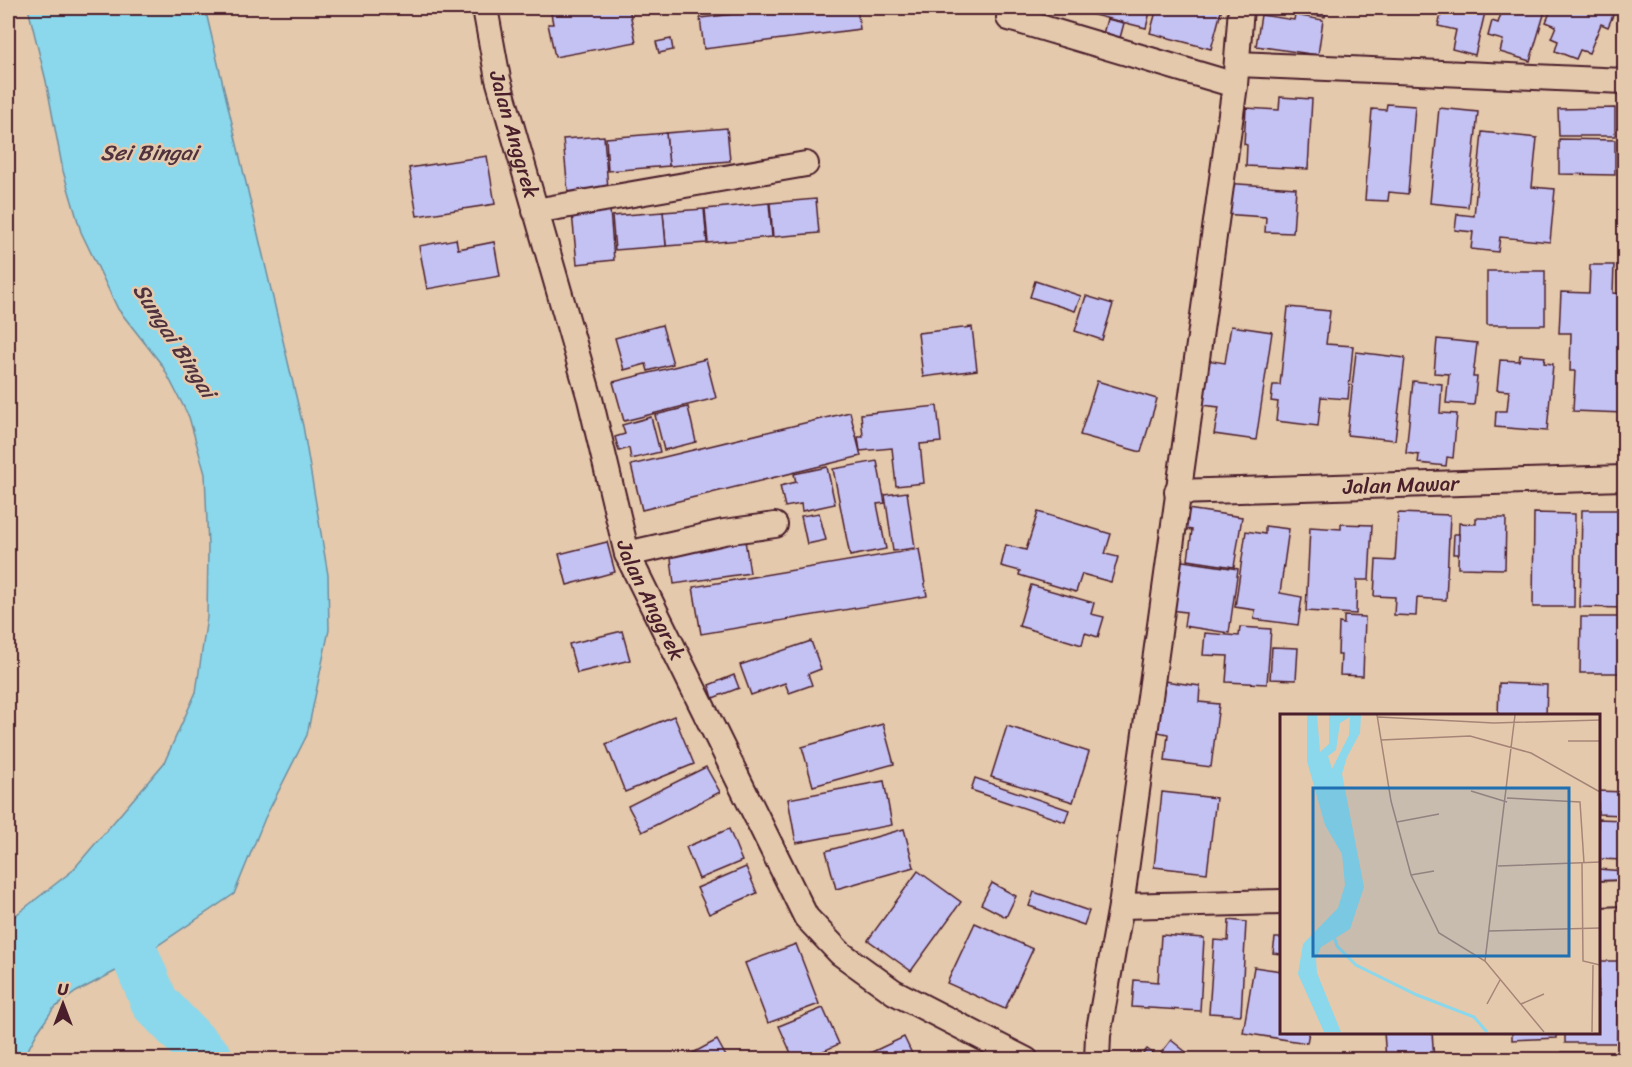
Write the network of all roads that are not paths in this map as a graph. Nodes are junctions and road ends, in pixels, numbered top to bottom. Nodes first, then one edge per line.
1 (485, 8) edge
2 (1241, 8) edge
3 (1009, 18) dead end
4 (1236, 75) junction
5 (1624, 81) edge
6 (806, 164) dead end
7 (535, 211) junction
8 (1624, 478) edge
9 (1177, 492) junction
10 (774, 525) dead end
11 (627, 554) junction
12 (1624, 893) edge
13 (1599, 894) edge
14 (1280, 902) edge
15 (1121, 906) junction
16 (1026, 1059) edge
17 (1097, 1059) edge

1 - 7 street, Jalan Anggrek
2 - 4 street
3 - 4 street
4 - 5 street
4 - 9 street
6 - 7 street
7 - 11 street, Jalan Anggrek
8 - 9 street, Jalan Mawar
9 - 15 street
10 - 11 street
11 - 16 street, Jalan Anggrek
12 - 13 street
14 - 15 street
15 - 17 street

